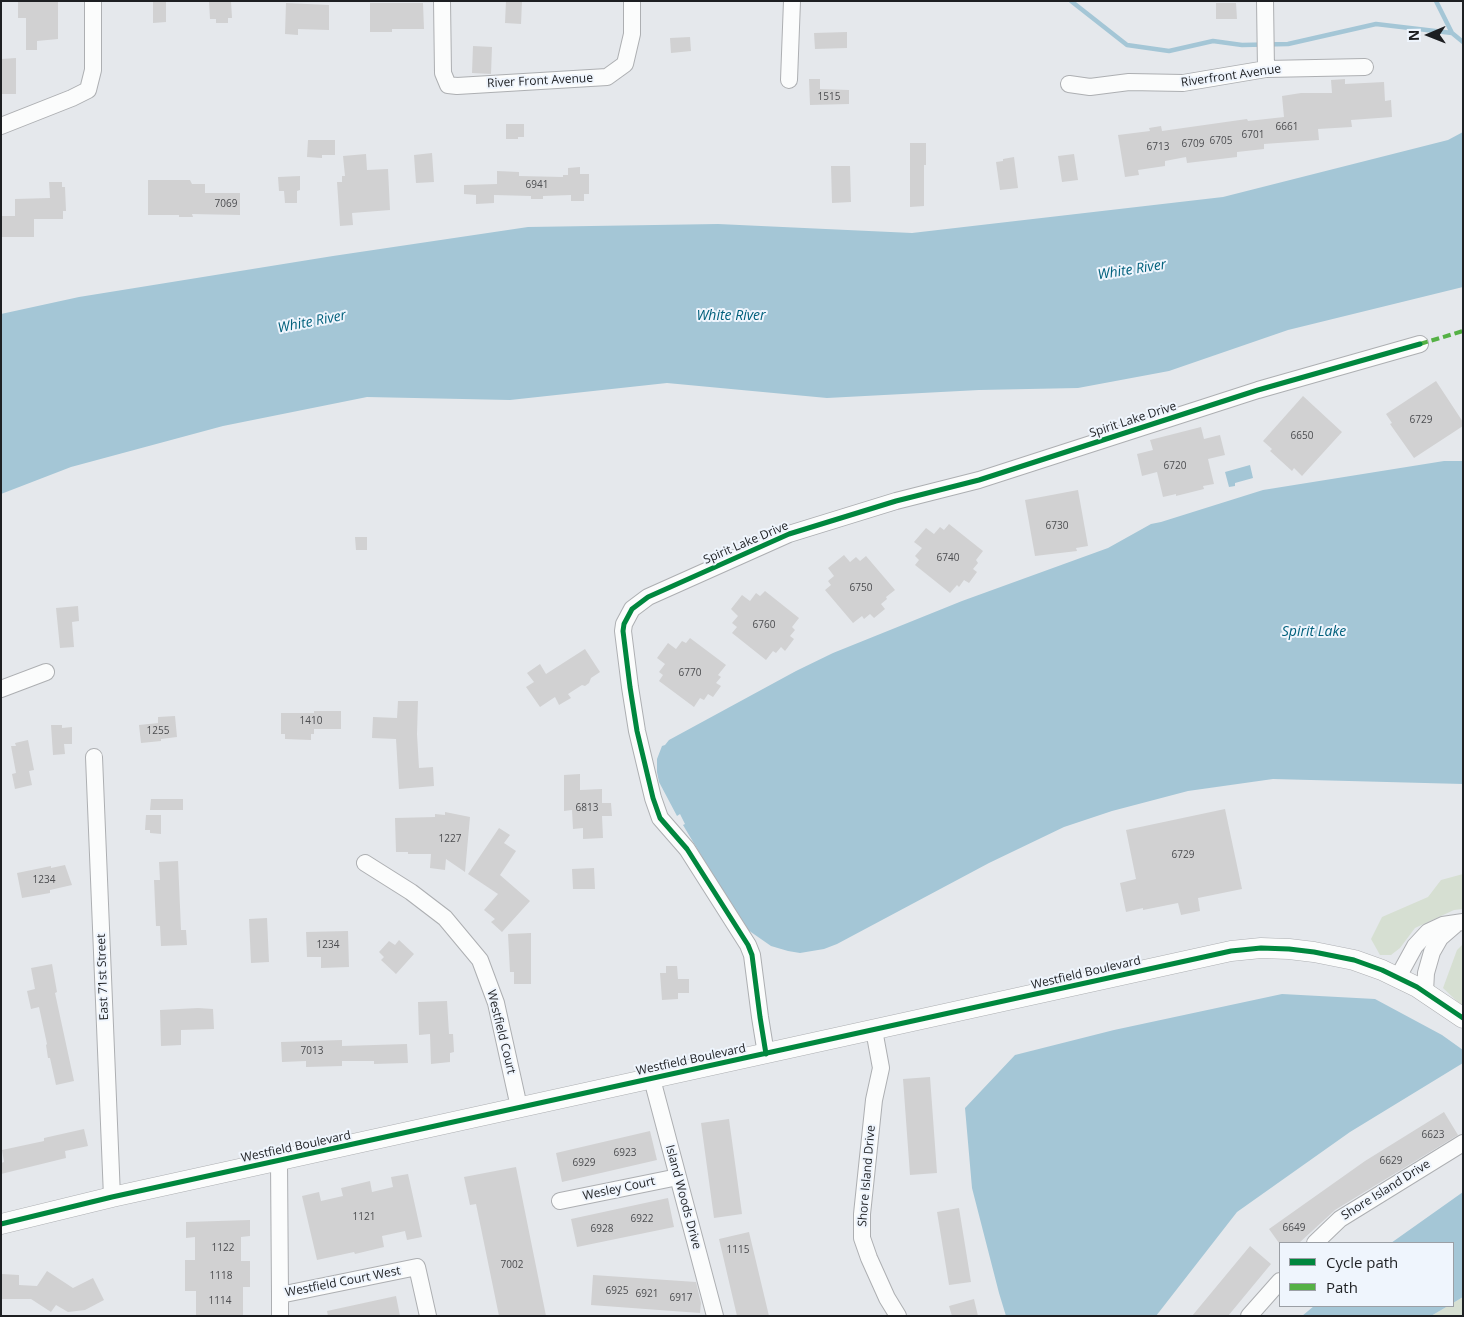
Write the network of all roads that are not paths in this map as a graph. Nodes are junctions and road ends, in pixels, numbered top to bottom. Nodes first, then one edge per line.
1 (92, 1) edge
2 (442, 1) edge
3 (632, 1) edge
4 (792, 1) edge
5 (1265, 1) edge
6 (1365, 67) dead end
7 (1266, 69) junction
8 (789, 80) dead end
9 (1068, 84) dead end
10 (1, 126) edge
11 (1420, 344) dead end
12 (46, 672) dead end
13 (1, 689) edge
14 (94, 757) dead end
15 (365, 863) dead end
16 (1453, 924) edge
17 (1398, 977) junction
18 (1425, 991) junction
19 (1463, 1018) edge
20 (874, 1030) junction
21 (766, 1054) junction
22 (652, 1079) junction
23 (519, 1107) junction
24 (1463, 1143) edge
25 (279, 1161) junction
26 (678, 1177) junction
27 (112, 1197) junction
28 (560, 1201) dead end
29 (1, 1224) edge
30 (1316, 1242) edge
31 (1279, 1282) edge
32 (280, 1295) junction
33 (280, 1316) edge
34 (428, 1316) edge
35 (715, 1316) edge
36 (898, 1316) edge
37 (1249, 1316) edge

1 - 10 street
2 - 3 street, River Front Avenue
4 - 8 street
5 - 7 street
6 - 7 street, Riverfront Avenue
7 - 9 street, Riverfront Avenue
11 - 21 street, Spirit Lake Drive
12 - 13 street
14 - 27 street, East 71st Street
15 - 23 street, Westfield Court
16 - 17 street
16 - 18 street
17 - 18 street, Westfield Boulevard
17 - 20 street, Westfield Boulevard
18 - 19 street, Westfield Boulevard
20 - 21 street, Westfield Boulevard
20 - 36 street, Shore Island Drive
21 - 22 street, Westfield Boulevard
22 - 23 street, Westfield Boulevard
22 - 26 street, Island Woods Drive
23 - 25 street, Westfield Boulevard
24 - 30 street, Shore Island Drive
25 - 27 street, Westfield Boulevard
25 - 32 street, Westfield Court West
26 - 28 street, Wesley Court
26 - 35 street, Island Woods Drive
27 - 29 street, Westfield Boulevard
31 - 37 street
32 - 33 street, Westfield Court West
32 - 34 street, Westfield Court West

